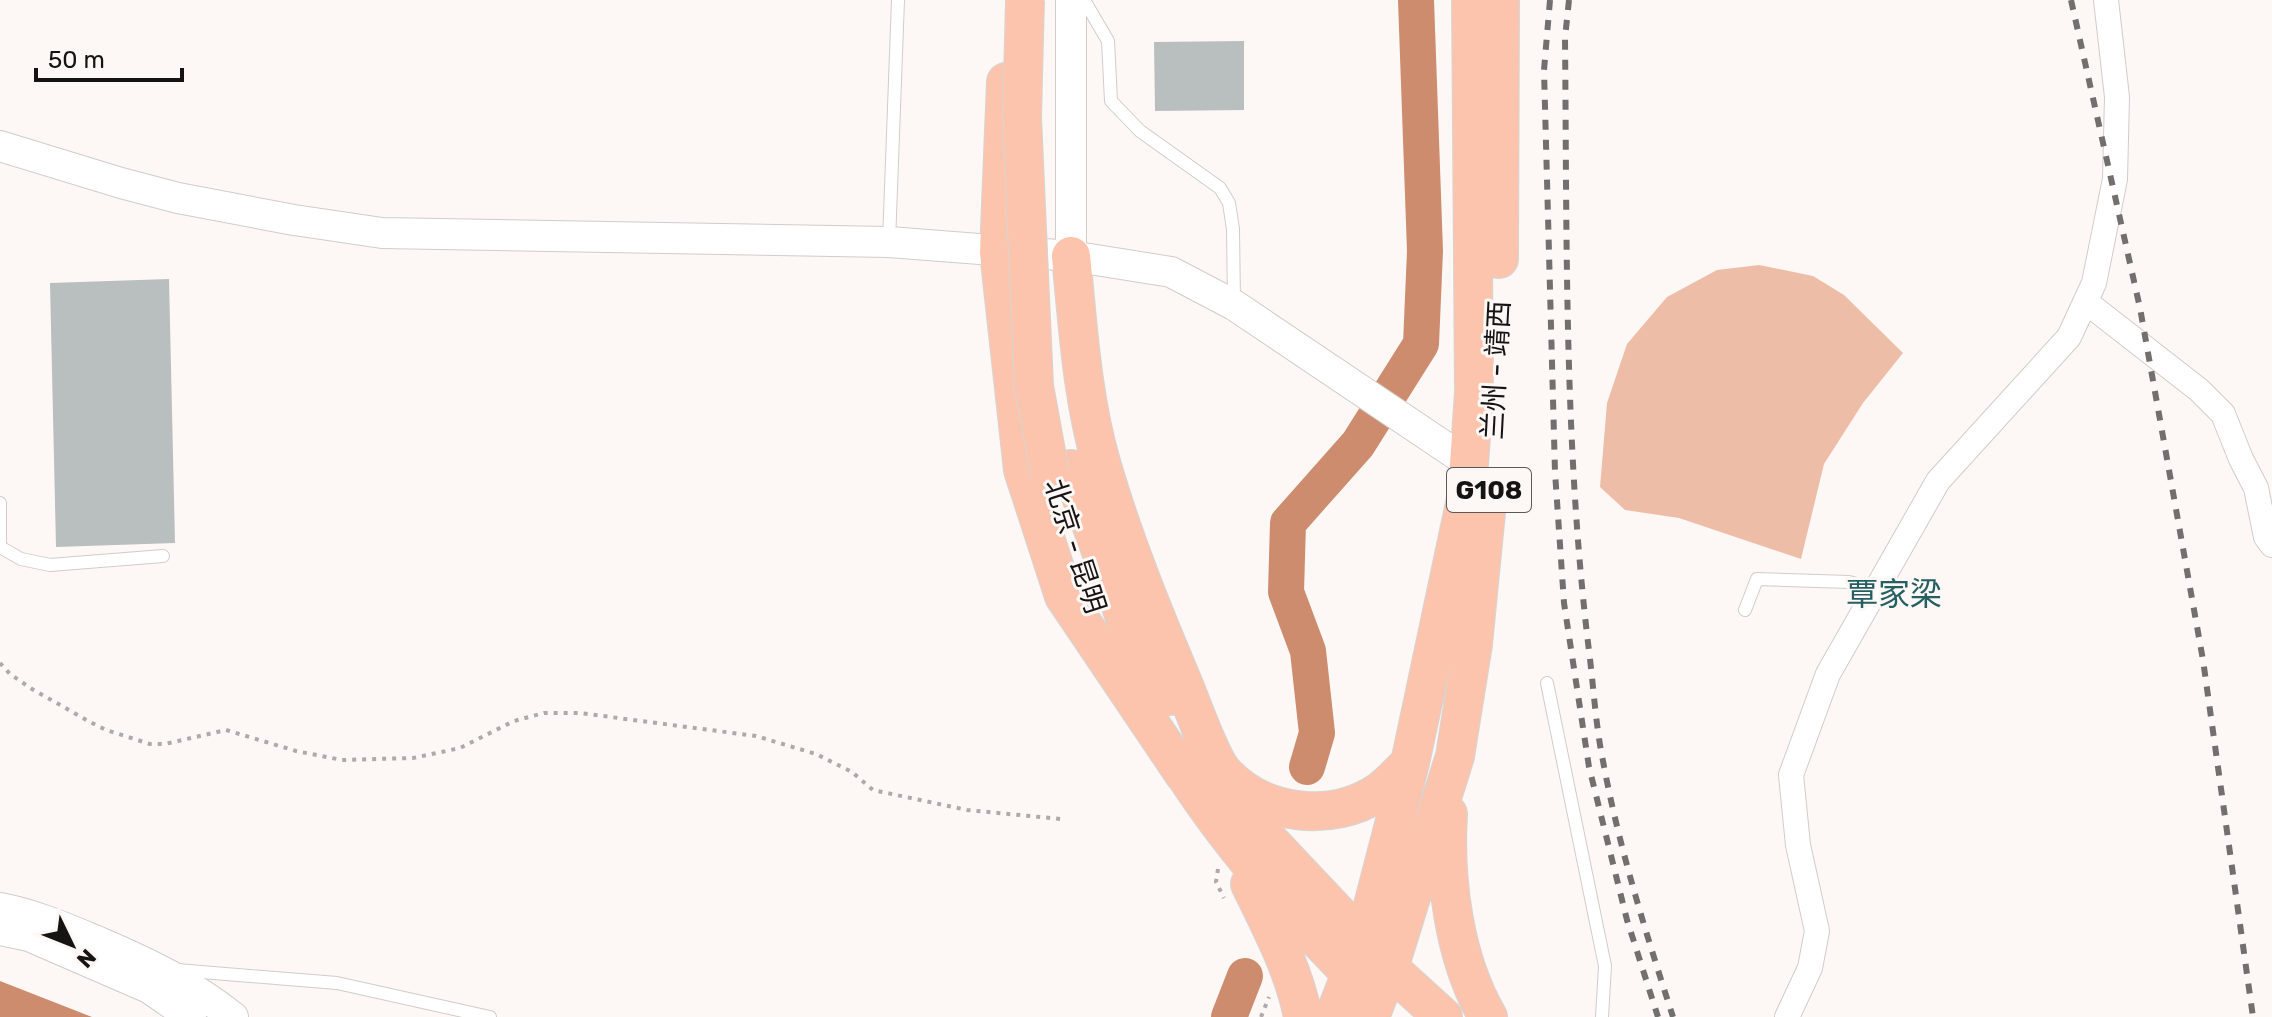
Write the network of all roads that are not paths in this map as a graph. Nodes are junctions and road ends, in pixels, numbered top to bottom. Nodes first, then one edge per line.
1 (898, 0) edge
2 (1008, 0) edge
3 (1025, 0) edge
4 (1048, 0) edge
5 (1071, 0) edge
6 (1084, 0) edge
7 (2106, 0) edge
8 (1496, 2) edge
9 (0, 146) edge
10 (889, 242) junction
11 (999, 252) junction
12 (1071, 256) junction
13 (2086, 302) junction
14 (1234, 305) junction
15 (1469, 463) junction
16 (1061, 471) junction
17 (0, 503) edge
18 (2272, 545) edge
19 (163, 556) dead end
20 (1876, 589) junction
21 (1745, 610) dead end
22 (1547, 683) dead end
23 (1455, 756) junction
24 (1410, 763) junction
25 (1202, 771) junction
26 (1225, 835) junction
27 (0, 908) edge
28 (0, 930) edge
29 (1357, 956) junction
30 (155, 978) junction
31 (1382, 1000) edge
32 (205, 1011) edge
33 (490, 1017) edge
34 (1303, 1017) edge
35 (1334, 1017) edge
36 (1443, 1017) edge
37 (1488, 1017) edge
38 (1602, 1017) edge
39 (1787, 1017) edge

1 - 10 lane
2 - 11 highway
3 - 16 highway, 北京 - 昆明, bridge
4 - 16 highway, 北京 - 昆明
5 - 12 street
6 - 14 lane
7 - 13 street
8 - 15 highway, 兰州 - 靖西 / G108
8 - 23 highway, 兰州 - 靖西 / G108
9 - 10 street
10 - 11 street
11 - 12 street
11 - 25 highway
12 - 14 street
12 - 25 highway
13 - 18 street
13 - 20 street
14 - 15 street
15 - 24 highway, 兰州 - 靖西 / G108
16 - 25 highway, 北京 - 昆明
17 - 19 lane
20 - 21 lane
20 - 39 street
22 - 38 lane
23 - 31 highway, 兰州 - 靖西 / G108
23 - 37 highway
24 - 25 highway
24 - 29 highway, 兰州 - 靖西 / G108
25 - 26 highway, 北京 - 昆明
25 - 29 highway, 北京 - 昆明
26 - 29 highway, 北京 - 昆明
26 - 34 highway
27 - 30 street
28 - 30 street
29 - 31 highway, 北京 - 昆明
29 - 35 highway, G108
30 - 32 street
30 - 33 lane
31 - 36 highway, 北京 - 昆明

